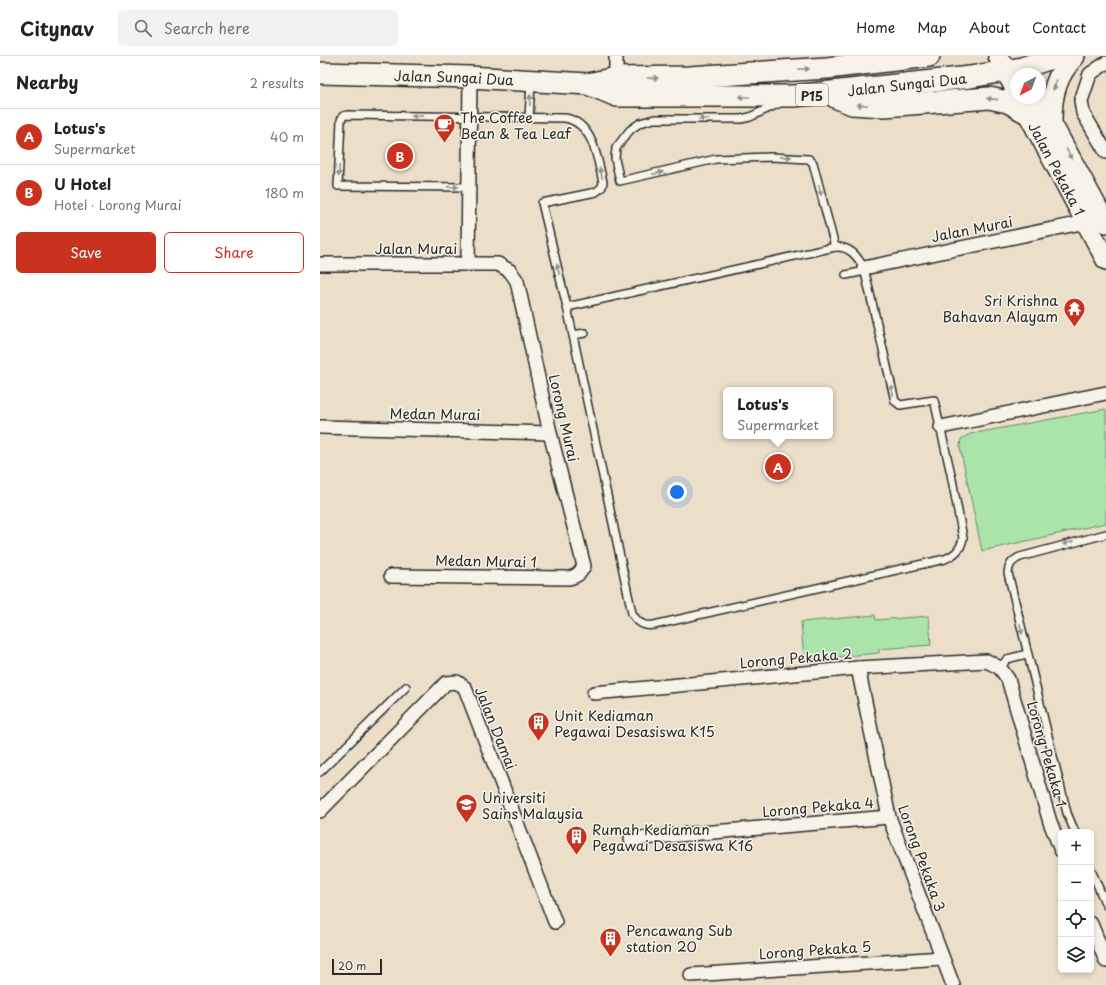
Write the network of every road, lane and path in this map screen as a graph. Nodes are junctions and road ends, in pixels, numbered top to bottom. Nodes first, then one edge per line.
1 (616, 56) edge
2 (929, 56) edge
3 (1057, 56) edge
4 (1074, 56) edge
5 (1106, 63) edge
6 (1013, 65) edge
7 (320, 73) edge
8 (470, 77) junction
9 (531, 81) junction
10 (617, 87) junction
11 (827, 94) junction
12 (794, 96) junction
13 (1010, 102) edge
14 (1028, 104) edge
15 (1029, 104) edge
16 (470, 117) junction
17 (529, 118) junction
18 (1051, 120) junction
19 (1106, 152) edge
20 (469, 187) junction
21 (1086, 222) junction
22 (1106, 223) edge
23 (835, 247) junction
24 (1106, 260) edge
25 (320, 264) edge
26 (468, 264) junction
27 (864, 269) junction
28 (510, 271) joint
29 (846, 275) dead end
30 (567, 307) junction
31 (585, 333) dead end
32 (573, 335) junction
33 (1106, 393) edge
34 (320, 427) edge
35 (941, 427) junction
36 (550, 433) junction
37 (1106, 534) edge
38 (580, 573) joint
39 (391, 576) dead end
40 (1027, 654) junction
41 (858, 668) junction
42 (1000, 668) junction
43 (406, 687) dead end
44 (594, 693) dead end
45 (320, 772) edge
46 (320, 811) edge
47 (889, 817) junction
48 (1074, 829) edge
49 (631, 839) dead end
50 (1058, 842) edge
51 (1094, 877) edge
52 (1106, 905) edge
53 (554, 922) dead end
54 (1094, 931) edge
55 (942, 958) junction
56 (1106, 961) edge
57 (691, 975) dead end
58 (953, 985) edge

1 - 10 street
10 -> 2 main road, Jalan Sungai Dua / P15
3 - 6 main road, Jalan Sungai Dua / P15
4 -> 18 main road
5 - 19 street
6 - 11 main road, Jalan Sungai Dua / P15
7 - 8 main road, Jalan Sungai Dua / P15
8 - 9 main road, Jalan Sungai Dua / P15
8 - 16 street
9 - 10 main road, Jalan Sungai Dua / P15
17 -> 9 lane
12 -> 10 main road, Jalan Sungai Dua / P15
11 - 12 main road, Jalan Sungai Dua / P15
13 -> 11 main road
12 -> 23 lane
14 - 21 main road, Jalan Pekaka 1
15 - 18 main road, Jalan Pekaka 1
16 - 17 lane
16 - 20 street
16 -> 20 lane
30 -> 17 lane
18 -> 22 main road, Jalan Pekaka 1
20 - 26 street
21 - 24 main road, Jalan Pekaka 1
21 - 27 street, Jalan Murai
23 - 27 lane
23 - 30 lane
25 - 26 street, Jalan Murai
26 - 28 street, Jalan Murai
27 - 29 lane
35 -> 27 lane
28 - 36 street, Lorong Murai
30 - 32 lane
31 - 32 lane
32 - 35 lane
33 - 35 street
34 - 36 street, Medan Murai
36 - 38 street, Lorong Murai
37 -> 40 lane
38 - 39 street, Medan Murai 1
40 - 42 lane
40 - 48 lane
41 - 42 street, Lorong Pekaka 2
41 - 44 street, Lorong Pekaka 2
41 - 47 street, Lorong Pekaka 3
42 - 50 street, Lorong Pekaka 1
43 - 45 lane
46 - 53 street, Jalan Damai
47 - 49 street, Lorong Pekaka 4
47 - 55 street, Lorong Pekaka 3
51 - 52 lane
54 - 56 street
55 - 57 street, Lorong Pekaka 5
55 - 58 street, Lorong Pekaka 3

